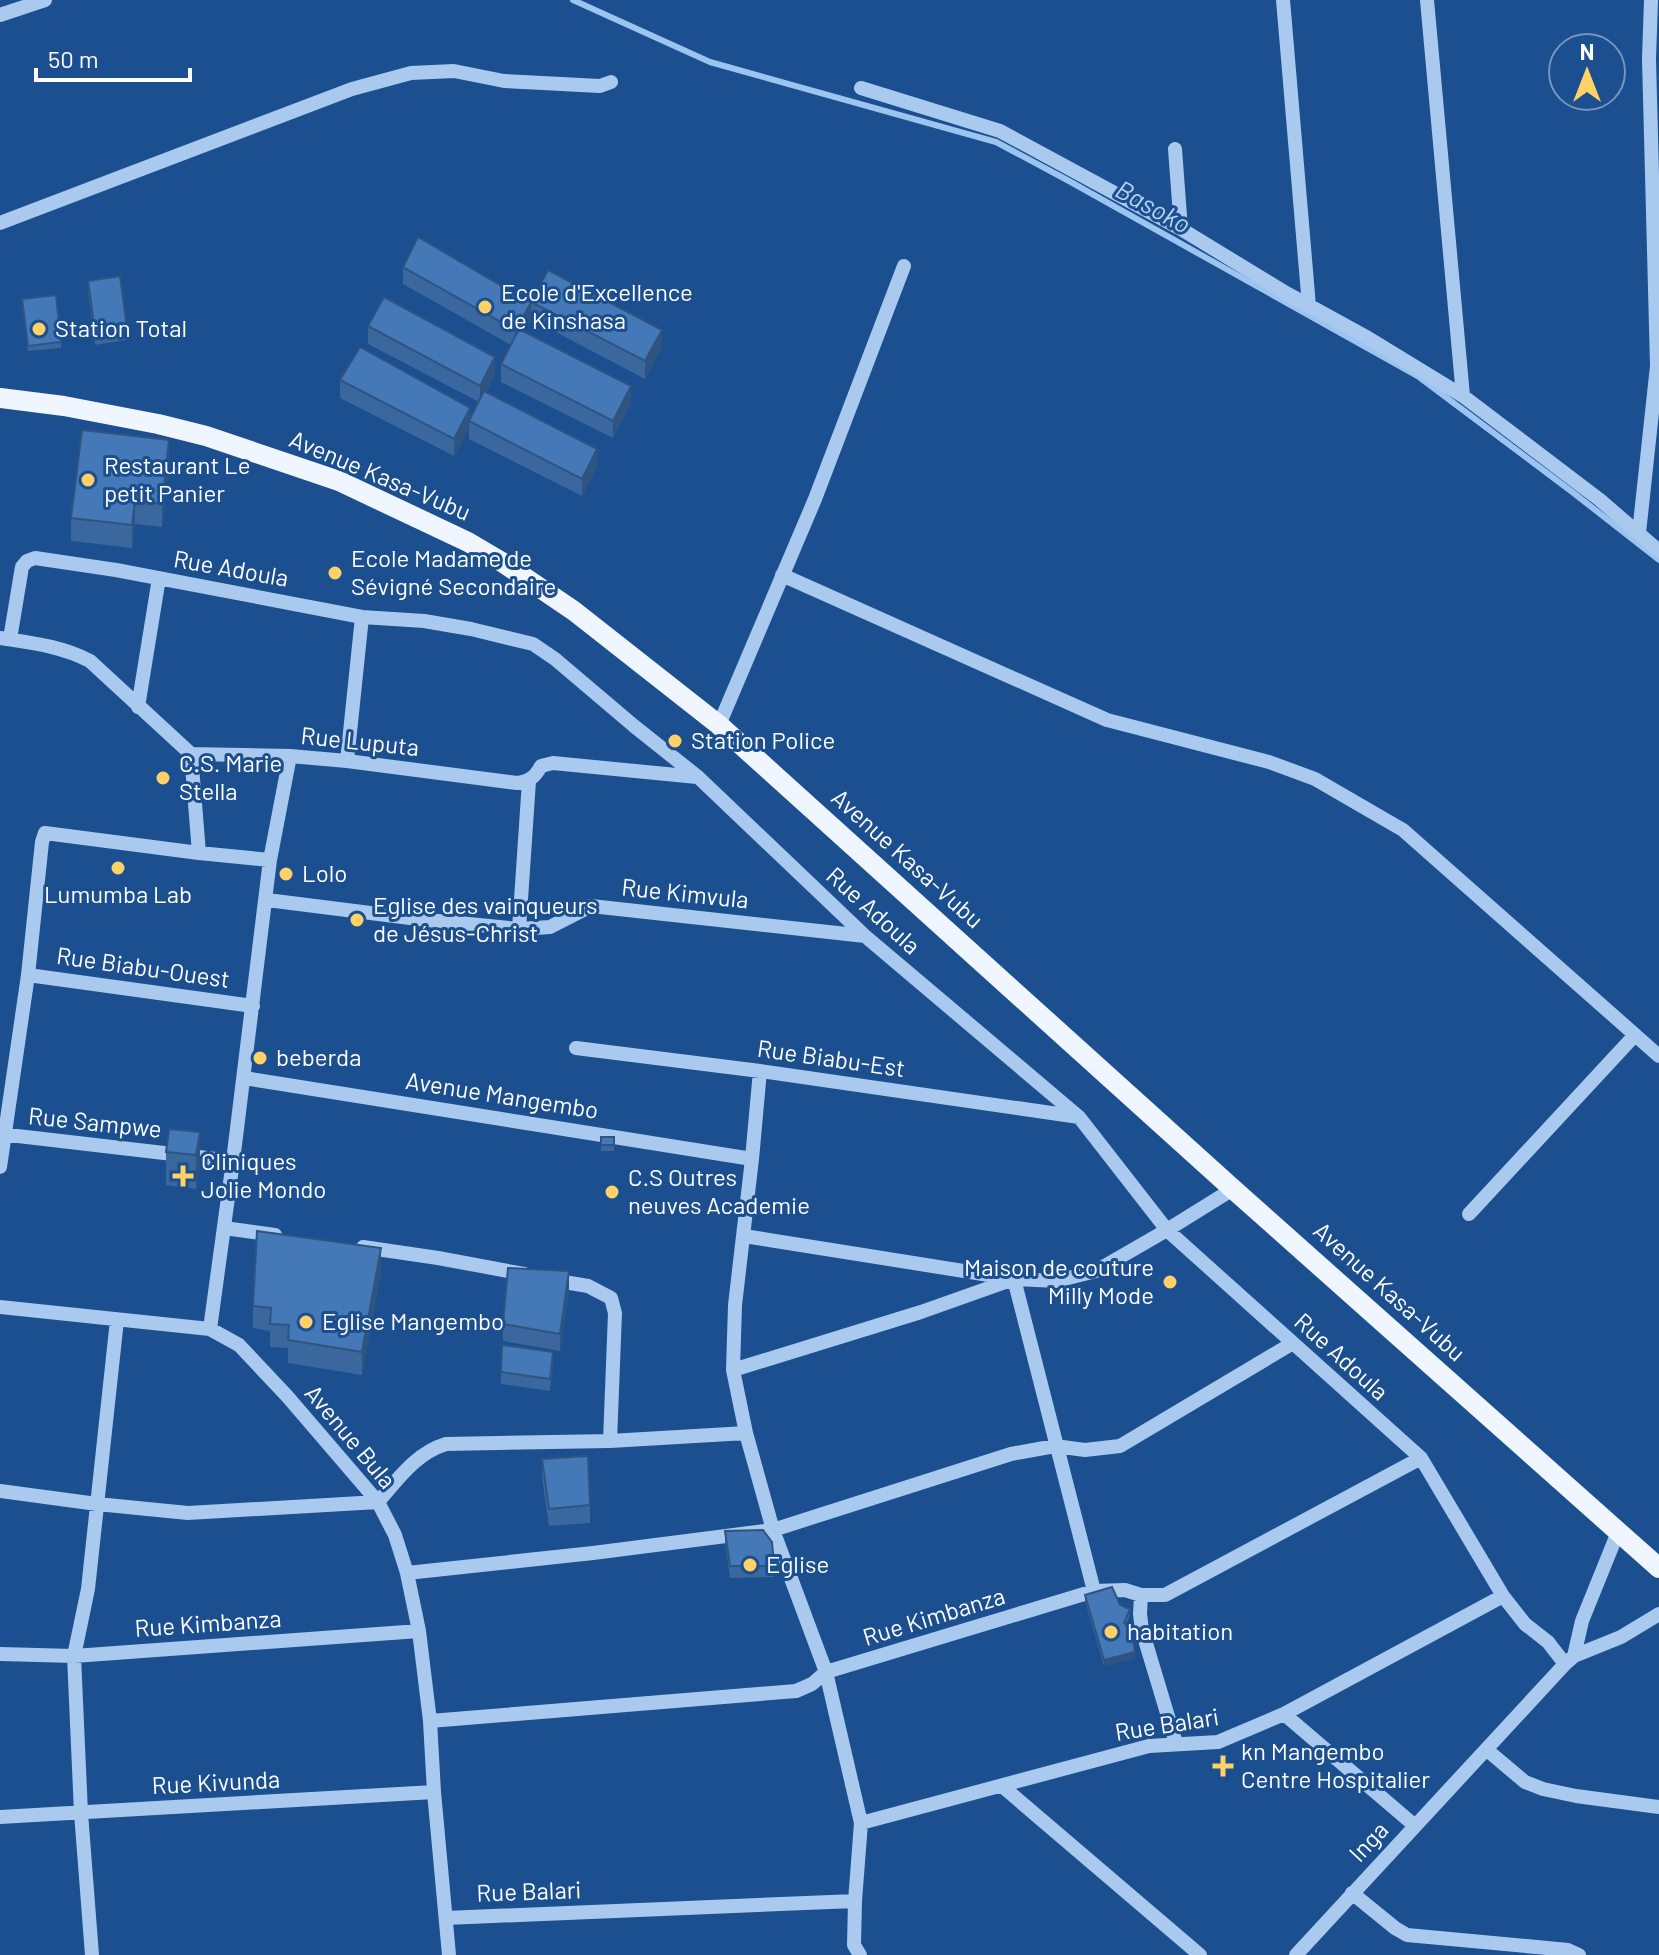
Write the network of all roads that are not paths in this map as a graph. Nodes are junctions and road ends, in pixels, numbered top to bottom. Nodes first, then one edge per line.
1 (45, 0) edge
2 (1283, 0) edge
3 (1427, 0) edge
4 (1651, 0) edge
5 (0, 15) edge
6 (611, 82) dead end
7 (861, 88) dead end
8 (1655, 92) edge
9 (1175, 149) dead end
10 (0, 223) edge
11 (1181, 229) junction
12 (904, 266) dead end
13 (1309, 306) junction
14 (1463, 396) junction
15 (0, 398) edge
16 (1639, 533) junction
17 (1659, 551) edge
18 (782, 575) junction
19 (159, 578) junction
20 (362, 617) junction
21 (5, 638) edge
22 (138, 707) junction
23 (719, 725) junction
24 (191, 754) junction
25 (290, 756) junction
26 (347, 761) junction
27 (698, 777) junction
28 (529, 781) junction
29 (199, 853) junction
30 (270, 860) junction
31 (267, 900) junction
32 (519, 929) junction
33 (865, 936) junction
34 (28, 975) junction
35 (253, 1006) junction
36 (1635, 1035) junction
37 (576, 1048) dead end
38 (1659, 1056) edge
39 (760, 1071) junction
40 (244, 1078) junction
41 (1079, 1117) junction
42 (2, 1134) edge
43 (752, 1159) junction
44 (233, 1161) junction
45 (0, 1167) edge
46 (1233, 1189) junction
47 (1469, 1214) dead end
48 (224, 1228) junction
49 (1167, 1230) junction
50 (285, 1236) edge
51 (744, 1236) junction
52 (346, 1245) edge
53 (1014, 1279) junction
54 (0, 1307) edge
55 (117, 1320) junction
56 (210, 1329) junction
57 (1293, 1343) junction
58 (733, 1370) junction
59 (746, 1433) junction
60 (610, 1441) junction
61 (1055, 1446) junction
62 (1421, 1458) junction
63 (0, 1491) edge
64 (378, 1502) junction
65 (97, 1504) junction
66 (773, 1530) junction
67 (1618, 1532) junction
68 (1659, 1568) edge
69 (407, 1573) junction
70 (1094, 1591) junction
71 (1141, 1595) junction
72 (1503, 1596) junction
73 (1659, 1614) edge
74 (419, 1631) junction
75 (0, 1654) edge
76 (74, 1656) junction
77 (1570, 1660) junction
78 (826, 1672) junction
79 (1284, 1714) junction
80 (430, 1721) junction
81 (1176, 1743) junction
82 (1487, 1750) junction
83 (1002, 1786) junction
84 (434, 1792) junction
85 (1659, 1807) edge
86 (81, 1813) junction
87 (0, 1817) edge
88 (861, 1823) junction
89 (1414, 1825) junction
90 (1352, 1893) junction
91 (855, 1901) junction
92 (446, 1918) junction
93 (1571, 1953) edge
94 (92, 1955) edge
95 (449, 1955) edge
96 (860, 1955) edge
97 (1200, 1955) edge
98 (1296, 1955) edge

1 - 5 street
2 - 13 street
3 - 14 street
4 - 8 street
6 - 10 street
7 - 11 street
8 - 16 street
9 - 11 street
11 - 13 street
12 - 18 street
13 - 14 street
14 - 16 street
15 - 23 main road, Avenue Kasa-Vubu
16 - 17 street
18 - 23 street
18 - 36 street
19 - 20 street, Rue Adoula
19 - 21 street, Rue Adoula
19 - 22 street
20 - 26 street
20 - 27 street, Rue Adoula
21 - 22 street
22 - 24 street
23 - 46 main road, Avenue Kasa-Vubu
24 - 25 street, Rue Luputa
24 - 29 street
25 - 26 street, Rue Luputa
25 - 30 street
26 - 28 street, Rue Luputa
27 - 28 street
27 - 33 street, Rue Adoula
28 - 32 street
29 - 30 street
29 - 34 street
30 - 31 street
31 - 32 street, Rue Kimvula
31 - 35 street
32 - 33 street, Rue Kimvula
33 - 41 street, Rue Adoula
34 - 35 street, Rue Biabu-Ouest
34 - 42 street
35 - 40 street
36 - 38 street
36 - 47 street
37 - 39 street, Rue Biabu-Est
39 - 41 street, Rue Biabu-Est
39 - 43 street
40 - 43 street, Avenue Mangembo
40 - 44 street
41 - 49 street, Rue Adoula
42 - 44 street, Rue Sampwe
42 - 45 street
43 - 51 street
44 - 48 street
46 - 49 street
46 - 67 main road, Avenue Kasa-Vubu
48 - 50 street
48 - 56 street
49 - 53 street
49 - 57 street, Rue Adoula
51 - 53 street
51 - 58 street
52 - 60 street
53 - 58 street
53 - 61 street
54 - 55 street, Avenue Bula
55 - 56 street, Avenue Bula
55 - 65 street
56 - 64 street, Avenue Bula
57 - 61 street
57 - 62 street, Rue Adoula
58 - 59 street
59 - 60 street
59 - 66 street
60 - 64 street
61 - 66 street
61 - 70 street
62 - 71 street, Rue Kimbanza
62 - 72 street, Rue Adoula
63 - 65 street
64 - 65 street
64 - 69 street, Avenue Bula
65 - 76 street
66 - 69 street
66 - 78 street
67 - 68 main road, Avenue Kasa-Vubu
67 - 77 street, Inga
69 - 74 street, Avenue Bula
70 - 71 street, Rue Kimbanza
70 - 78 street, Rue Kimbanza
71 - 81 street
72 - 77 street, Rue Adoula
72 - 79 street, Rue Balari
73 - 77 street, Inga
74 - 76 street, Rue Kimbanza
74 - 80 street, Avenue Bula
75 - 76 street, Rue Kimbanza
76 - 86 street
77 - 82 street, Inga
78 - 80 street, Rue Kimbanza
78 - 88 street
79 - 81 street, Rue Balari
79 - 89 street
80 - 84 street, Avenue Bula
81 - 83 street, Rue Balari
82 - 85 street
82 - 89 street, Inga
83 - 88 street, Rue Balari
83 - 97 street
84 - 86 street, Rue Kivunda
84 - 92 street, Avenue Bula
86 - 87 street, Rue Kivunda
86 - 94 street
88 - 91 street
89 - 90 street, Inga
90 - 93 street
90 - 98 street, Inga
91 - 92 street, Rue Balari
91 - 96 street
92 - 95 street, Avenue Bula

